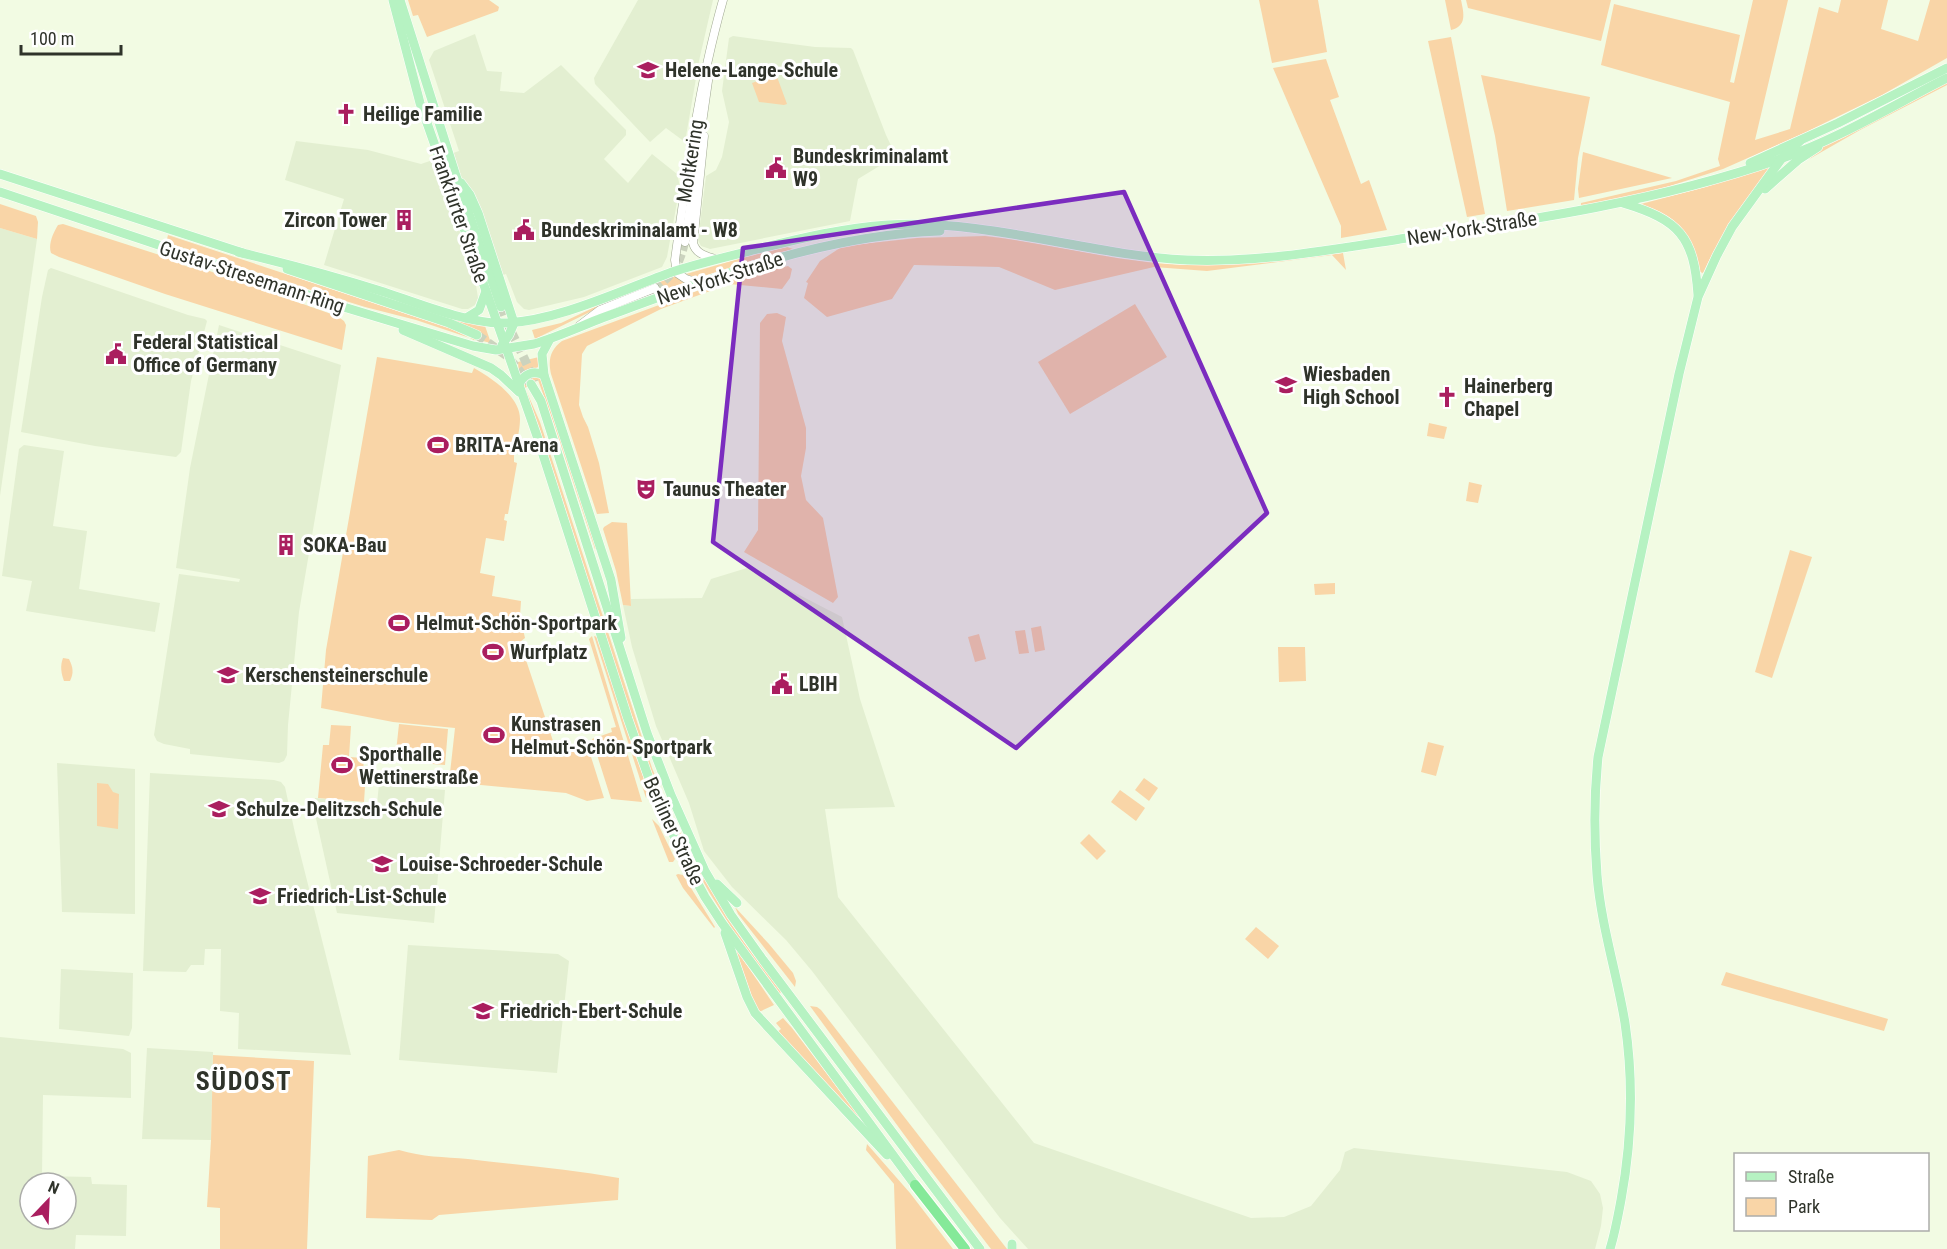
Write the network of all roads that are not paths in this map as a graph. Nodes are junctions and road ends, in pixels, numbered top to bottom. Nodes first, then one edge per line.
1 (393, 0) edge
2 (400, 0) edge
3 (723, 0) edge
4 (716, 25) junction
5 (1947, 68) edge
6 (1947, 78) edge
7 (1840, 132) junction
8 (1800, 141) junction
9 (697, 151) junction
10 (1782, 158) junction
11 (0, 174) edge
12 (456, 176) junction
13 (693, 182) junction
14 (1700, 183) junction
15 (0, 192) edge
16 (1622, 203) junction
17 (1750, 203) junction
18 (161, 228) junction
19 (976, 229) junction
20 (685, 242) tunnel mouth
21 (156, 244) junction
22 (238, 252) junction
23 (715, 259) junction
24 (676, 271) junction
25 (699, 283) junction
26 (655, 288) tunnel mouth
27 (486, 291) junction
28 (1698, 297) junction
29 (501, 307) tunnel mouth
30 (371, 316) junction
31 (466, 318) junction
32 (528, 321) junction
33 (514, 323) junction
34 (498, 324) junction
35 (576, 328) junction
36 (477, 335) tunnel mouth
37 (550, 339) junction
38 (505, 346) junction
39 (544, 375) junction
40 (532, 383) tunnel mouth
41 (519, 384) junction
42 (524, 399) junction
43 (624, 661) junction
44 (705, 871) junction
45 (737, 903) dead end
46 (722, 923) junction
47 (915, 1185) junction
48 (965, 1249) edge
49 (980, 1249) edge
50 (1610, 1249) edge

1 - 27 main road, Frankfurter Straße
2 - 12 main road, Frankfurter Straße
3 - 4 street, Moltkering
4 - 9 street, Moltkering
4 - 9 street, Moltkering
5 - 8 main road
6 - 7 main road, New-York-Straße
7 - 10 main road, New-York-Straße
7 - 17 main road
8 - 10 main road
8 - 14 main road
9 - 13 street
9 - 13 street, Moltkering
10 - 14 main road, New-York-Straße
10 - 17 main road
11 - 18 main road, Gustav-Stresemann-Ring
12 - 29 main road, Frankfurter Straße
12 - 33 main road
13 - 20 street, Moltkering
13 - 23 street
13 - 24 street, Moltkering
14 - 16 main road, New-York-Straße
15 - 21 main road, Gustav-Stresemann-Ring
16 - 19 main road, New-York-Straße
16 - 28 main road
17 - 28 main road
18 - 21 main road
18 - 22 main road, Gustav-Stresemann-Ring
19 - 23 main road, New-York-Straße
19 - 25 main road, New-York-Straße
21 - 30 main road, Gustav-Stresemann-Ring
22 - 31 main road, Gustav-Stresemann-Ring
22 - 36 main road, Gustav-Stresemann-Ring
23 - 24 main road, New-York-Straße
24 - 25 street
24 - 32 main road, New-York-Straße
25 - 35 main road, New-York-Straße
26 - 35 street
27 - 31 main road
27 - 34 main road, Frankfurter Straße
28 - 50 main road
30 - 38 main road, Gustav-Stresemann-Ring
30 - 42 main road
31 - 34 main road, Gustav-Stresemann-Ring
32 - 33 main road, New-York-Straße
32 - 38 main road
33 - 34 main road, Gustav-Stresemann-Ring
33 - 38 main road
34 - 38 main road, Frankfurter Straße
35 - 37 main road, New-York-Straße
37 - 38 main road, New-York-Straße
37 - 39 main road
38 - 41 main road, Berliner Straße
39 - 41 main road
39 - 43 main road
40 - 43 main road, Berliner Straße
41 - 42 main road, Berliner Straße
42 - 46 main road, Berliner Straße
43 - 44 main road, Berliner Straße
44 - 45 main road
44 - 49 main road, Berliner Straße
46 - 47 main road, Berliner Straße
46 - 47 main road
47 - 48 highway, Berliner Straße

